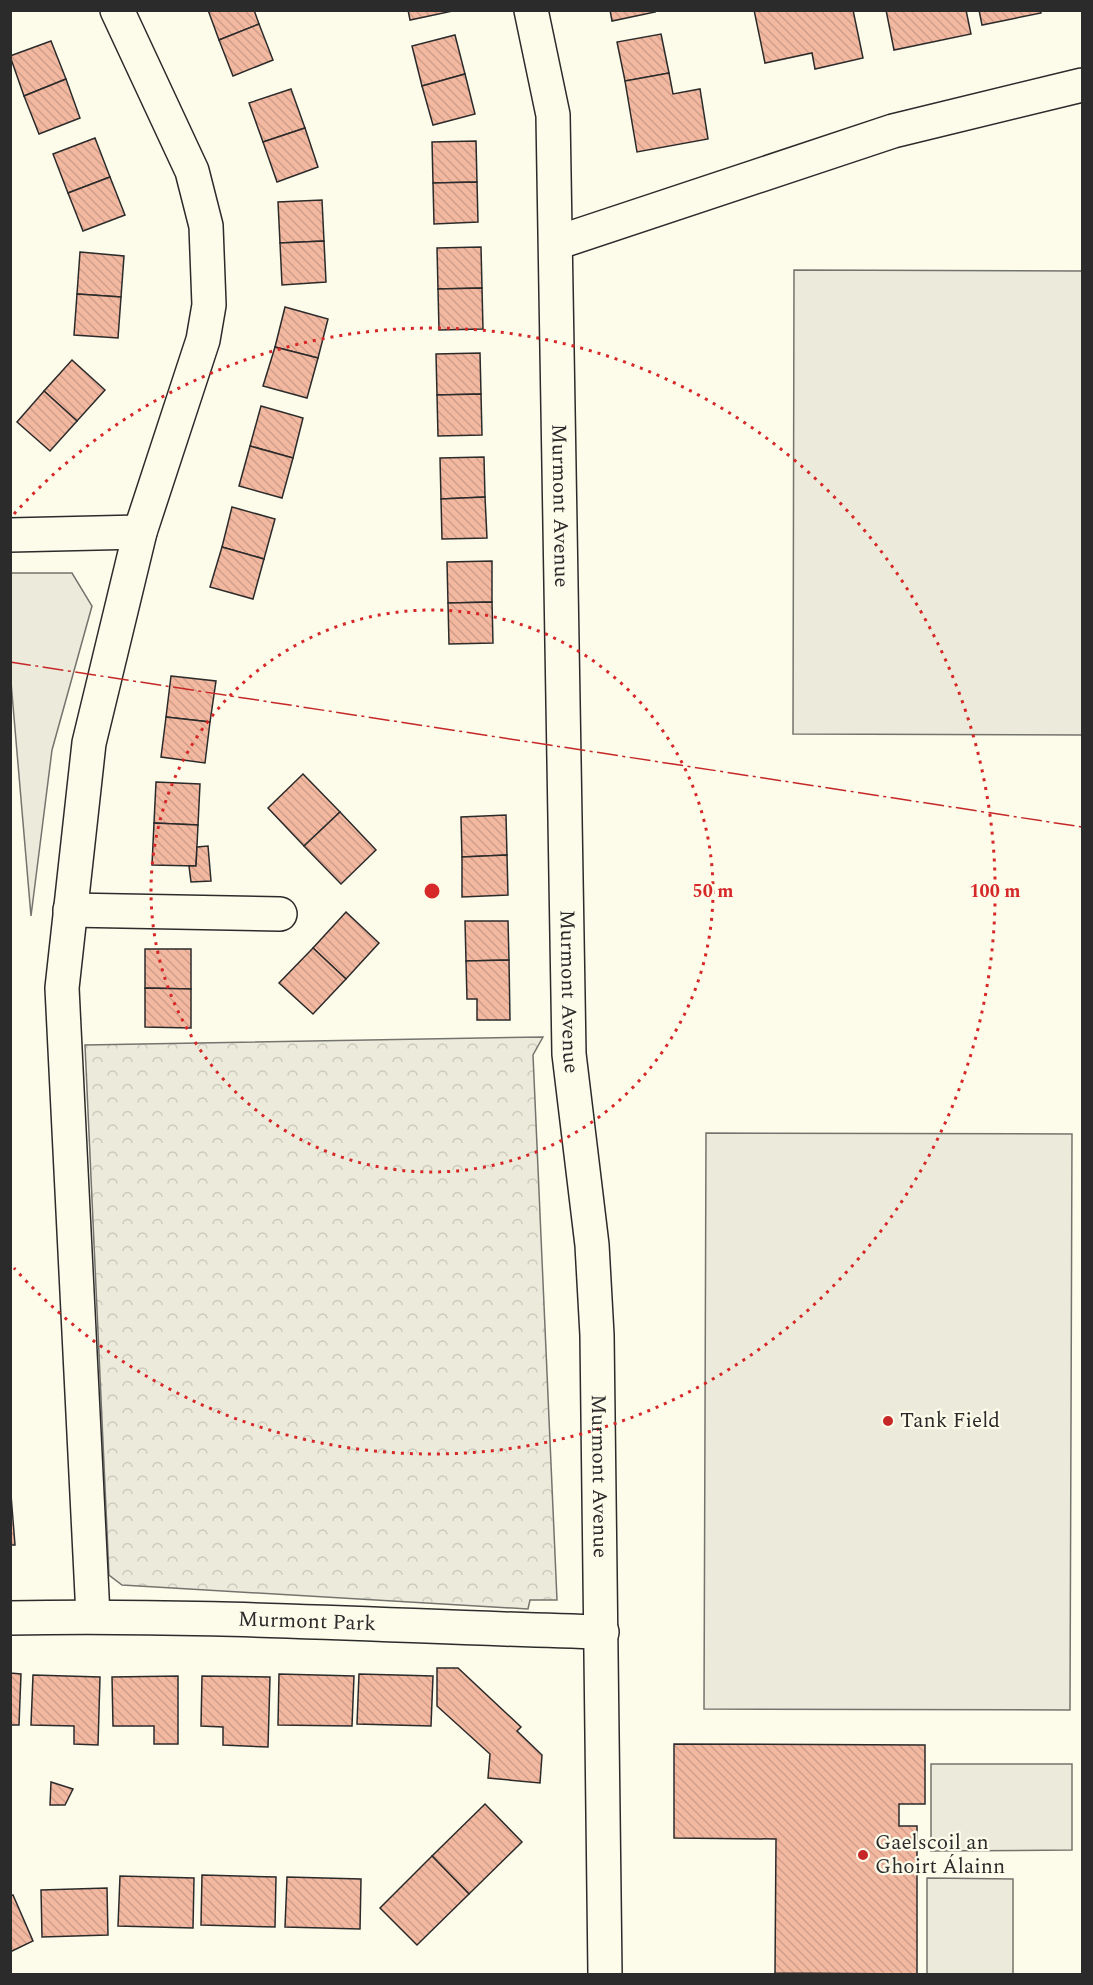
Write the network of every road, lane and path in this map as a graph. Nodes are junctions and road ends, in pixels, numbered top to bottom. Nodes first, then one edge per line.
1 (117, 10) edge
2 (531, 10) edge
3 (1083, 85) edge
4 (556, 243) junction
5 (140, 532) junction
6 (10, 534) edge
7 (70, 910) junction
8 (280, 914) dead end
9 (93, 1616) junction
10 (10, 1618) edge
11 (602, 1632) junction
12 (605, 1974) edge

1 - 5 street
2 - 4 street, Murmont Avenue
3 - 4 street
4 - 11 street, Murmont Avenue
5 - 6 street
5 - 7 street
7 - 8 street
7 - 9 street
9 - 10 street, Murmont Park
9 - 11 street, Murmont Park
11 - 12 street, Murmont Avenue

